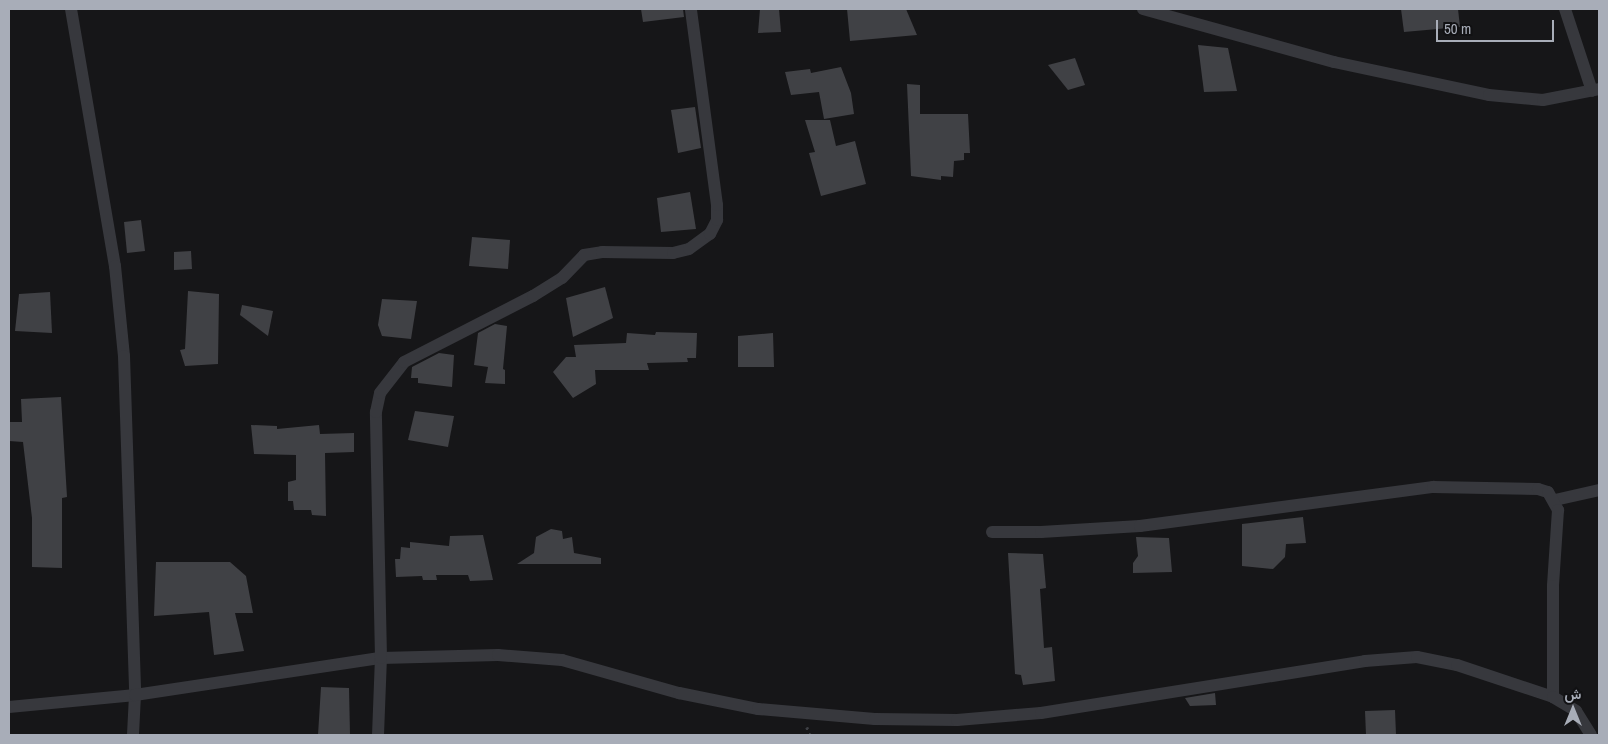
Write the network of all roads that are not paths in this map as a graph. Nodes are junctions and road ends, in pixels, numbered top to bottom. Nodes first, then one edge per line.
1 (71, 9) edge
2 (691, 9) edge
3 (1143, 9) edge
4 (1565, 9) edge
5 (1596, 90) edge
6 (1599, 490) edge
7 (1555, 500) junction
8 (992, 532) dead end
9 (381, 658) junction
10 (135, 695) junction
11 (1554, 697) junction
12 (9, 706) edge
13 (133, 735) edge
14 (378, 735) edge
15 (1591, 735) edge

1 - 10 street
2 - 9 street
3 - 5 street
4 - 5 street
6 - 7 street
7 - 8 street
7 - 11 street
9 - 10 street
9 - 11 street
9 - 14 street
10 - 12 street
10 - 13 street
11 - 15 street

